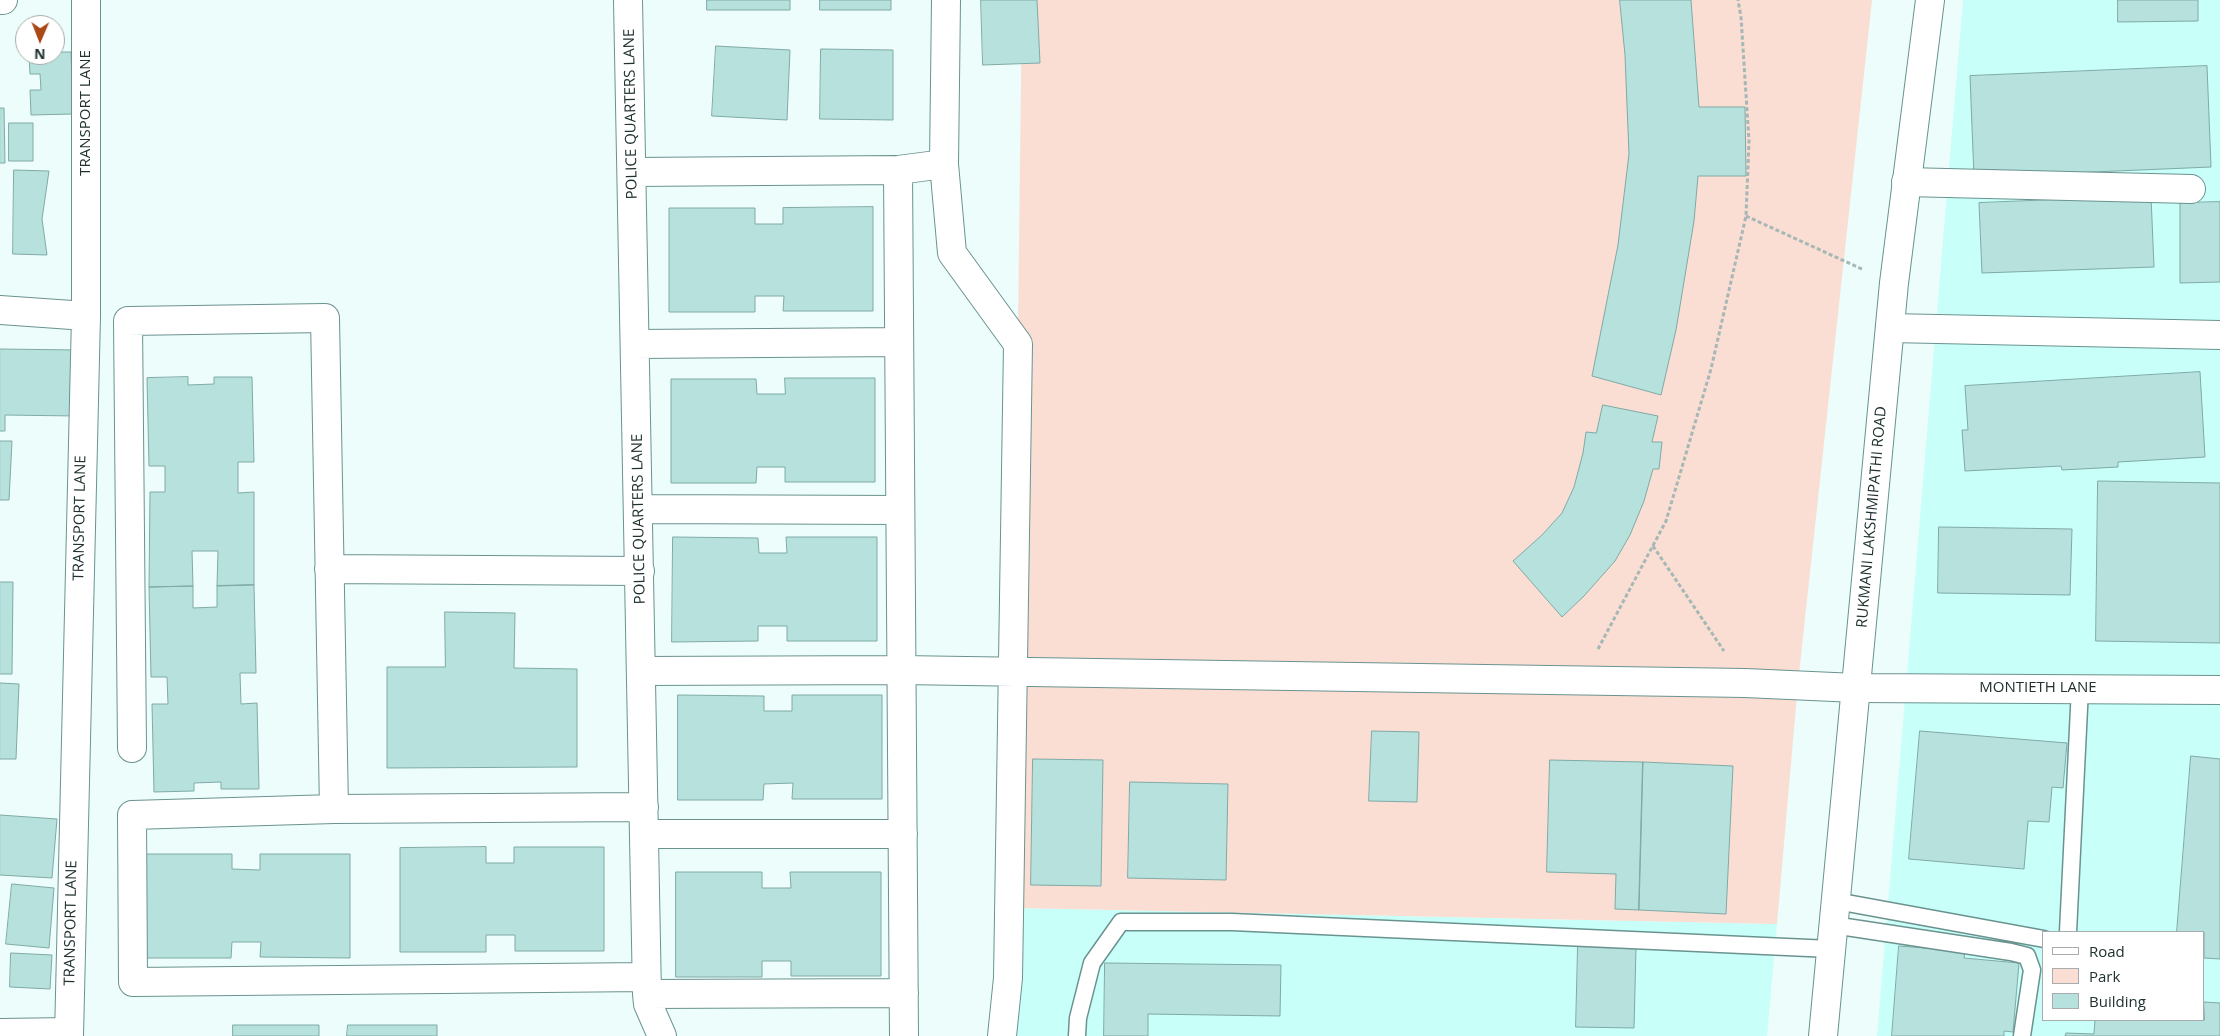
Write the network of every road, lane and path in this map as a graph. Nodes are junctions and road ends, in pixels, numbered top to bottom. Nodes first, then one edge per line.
1 (86, 0) edge
2 (628, 0) edge
3 (946, 0) edge
4 (1738, 0) edge
5 (1930, 0) edge
6 (944, 164) junction
7 (898, 170) junction
8 (632, 172) junction
9 (1906, 182) junction
10 (2192, 189) dead end
11 (1746, 216) junction
12 (1894, 283) junction
13 (0, 310) edge
14 (86, 316) junction
15 (1890, 328) junction
16 (2220, 335) edge
17 (899, 342) junction
18 (635, 344) junction
19 (638, 509) junction
20 (900, 510) junction
21 (1653, 546) junction
22 (329, 569) junction
23 (640, 571) junction
24 (902, 670) junction
25 (642, 671) junction
26 (1014, 672) junction
27 (1581, 680) junction
28 (1745, 683) junction
29 (1856, 688) junction
30 (2080, 688) junction
31 (2220, 690) edge
32 (132, 748) dead end
33 (644, 807) junction
34 (334, 809) junction
35 (645, 834) junction
36 (903, 834) junction
37 (1834, 925) junction
38 (2068, 931) edge
39 (2042, 938) edge
40 (647, 986) junction
41 (904, 993) junction
42 (0, 1033) edge
43 (69, 1034) edge
44 (662, 1036) edge
45 (904, 1036) edge
46 (1002, 1036) edge
47 (1078, 1036) edge
48 (1823, 1036) edge
49 (2022, 1036) edge

1 - 14 street, TRANSPORT LANE
2 - 8 street, POLICE QUARTERS LANE
3 - 6 street
4 - 11 path
5 - 9 street, RUKMANI LAKSHMIPATHI ROAD
6 - 7 street
6 - 26 street
7 - 8 street
7 - 17 street
8 - 18 street, POLICE QUARTERS LANE
9 - 10 street
9 - 12 street, RUKMANI LAKSHMIPATHI ROAD
11 - 12 path
11 - 21 path
12 - 15 street, RUKMANI LAKSHMIPATHI ROAD
13 - 14 street
14 - 43 street, TRANSPORT LANE
15 - 16 street
15 - 29 street, RUKMANI LAKSHMIPATHI ROAD
17 - 18 street
17 - 20 street
18 - 19 street, POLICE QUARTERS LANE
19 - 20 street
19 - 23 street, POLICE QUARTERS LANE
20 - 24 street
21 - 27 path
21 - 28 path
22 - 23 street
22 - 32 street
22 - 34 street
23 - 25 street, POLICE QUARTERS LANE
24 - 25 street, MONTIETH LANE
24 - 26 street, MONTIETH LANE
24 - 36 street
25 - 33 street, POLICE QUARTERS LANE
26 - 27 street, MONTIETH LANE
26 - 46 street
27 - 28 street, MONTIETH LANE
28 - 29 street, MONTIETH LANE
29 - 30 street, MONTIETH LANE
29 - 37 street, RUKMANI LAKSHMIPATHI ROAD
30 - 31 street, MONTIETH LANE
30 - 38 lane
33 - 34 street
33 - 35 street, POLICE QUARTERS LANE
34 - 40 street
35 - 36 street
35 - 40 street, POLICE QUARTERS LANE
36 - 41 street
37 - 39 lane
37 - 47 lane
37 - 48 street, RUKMANI LAKSHMIPATHI ROAD
37 - 49 lane
40 - 41 street
40 - 44 street, POLICE QUARTERS LANE
41 - 45 street
42 - 43 street

